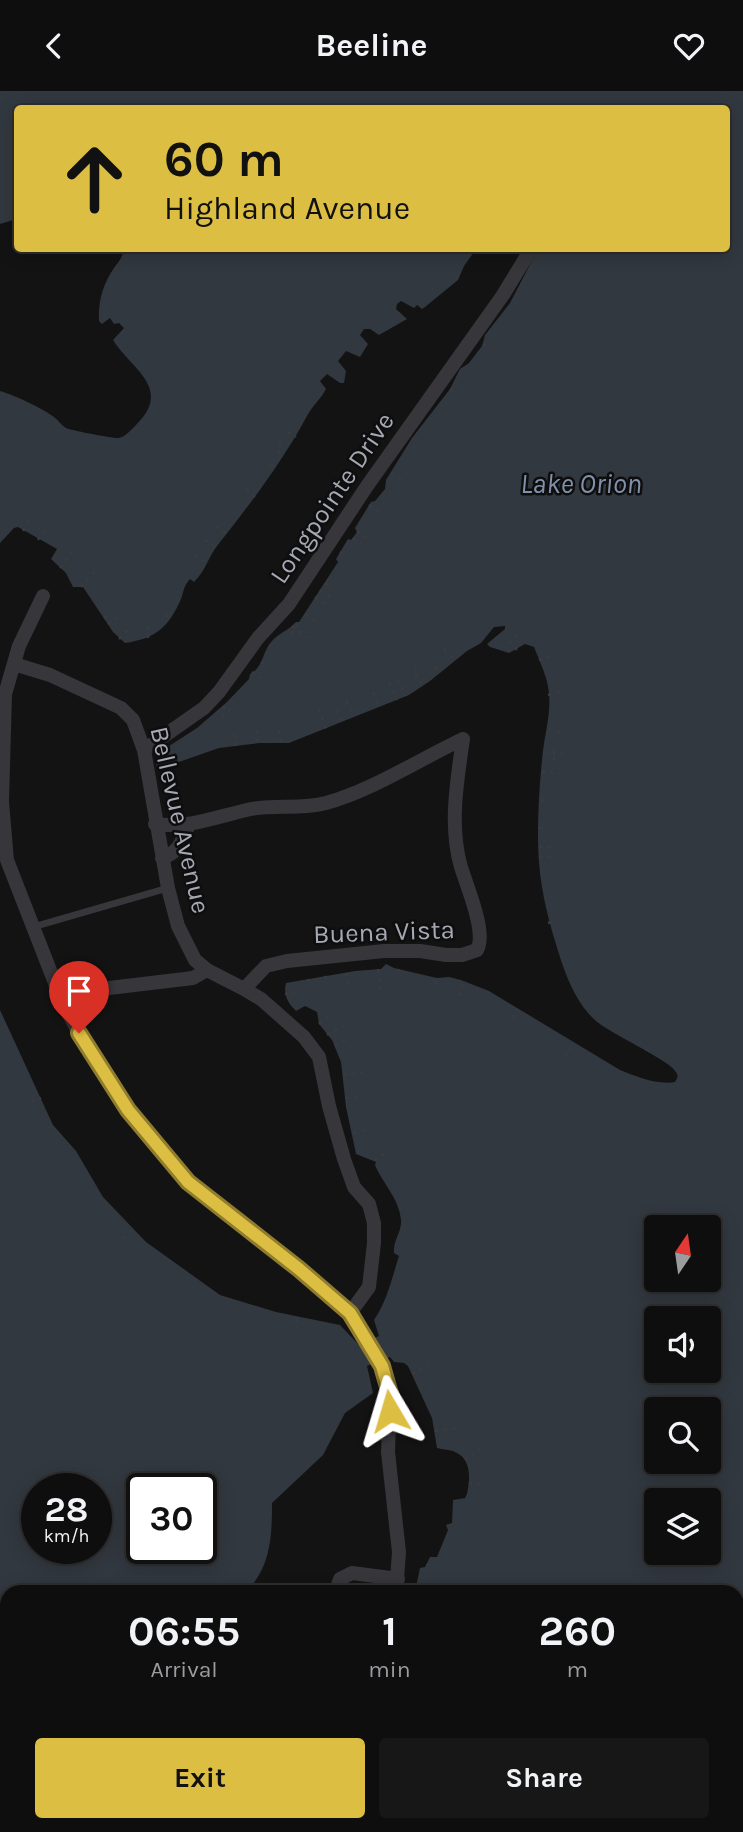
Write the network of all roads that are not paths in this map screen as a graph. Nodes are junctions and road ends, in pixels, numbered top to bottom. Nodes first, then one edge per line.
1 (529, 252) edge
2 (43, 596) dead end
3 (14, 664) junction
4 (144, 750) junction
5 (155, 824) junction
6 (190, 824) junction
7 (162, 858) junction
8 (167, 888) junction
9 (33, 927) junction
10 (207, 970) junction
11 (244, 989) junction
12 (60, 994) junction
13 (350, 1313) junction
14 (338, 1585) edge
15 (397, 1585) edge

1 - 4 street, Longpointe Drive
2 - 3 street
3 - 4 street, Bellevue Avenue
3 - 9 street
4 - 5 street, Bellevue Avenue
5 - 6 street
5 - 7 street, Bellevue Avenue
6 - 7 street
6 - 11 street, Buena Vista
7 - 8 street, Bellevue Avenue
8 - 9 lane
8 - 10 street, Bellevue Avenue
9 - 12 street
10 - 11 street
10 - 12 street
11 - 13 street
12 - 13 street
13 - 15 street
14 - 15 street

